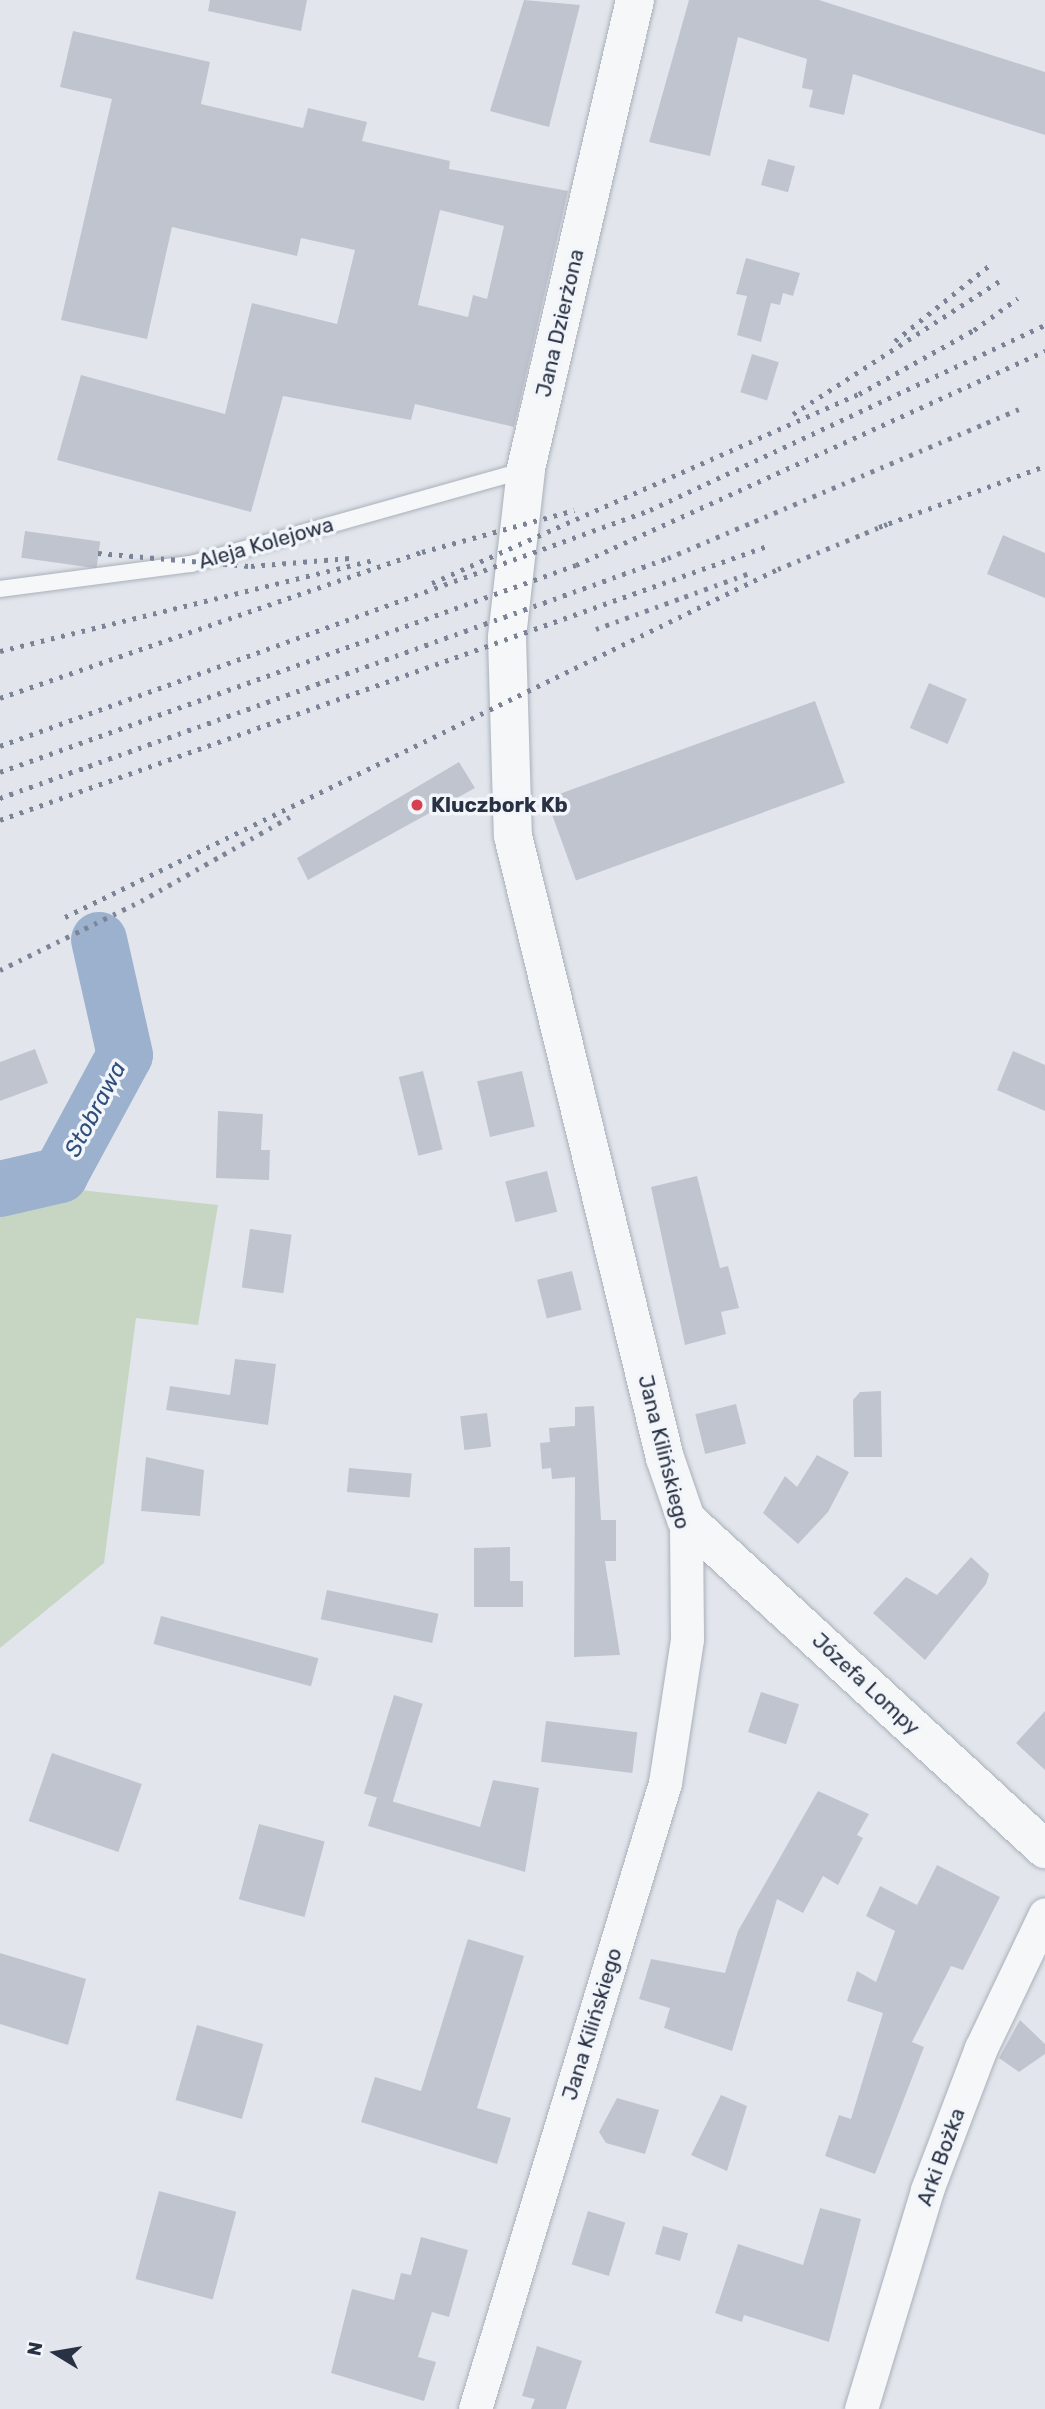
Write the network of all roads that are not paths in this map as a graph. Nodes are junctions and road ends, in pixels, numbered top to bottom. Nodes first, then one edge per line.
1 (635, 0) edge
2 (526, 470) junction
3 (5, 589) edge
4 (508, 649) joint
5 (686, 1519) junction
6 (1045, 1849) edge
7 (1045, 1914) edge
8 (475, 2409) edge
9 (861, 2409) edge

1 - 2 street, Jana Dzierżona
2 - 3 lane, Aleja Kolejowa
2 - 4 street, Jana Dzierżona
4 - 5 street, Jana Kilińskiego
5 - 6 street, Józefa Lompy
5 - 8 street, Jana Kilińskiego
7 - 9 street, Arki Bożka

